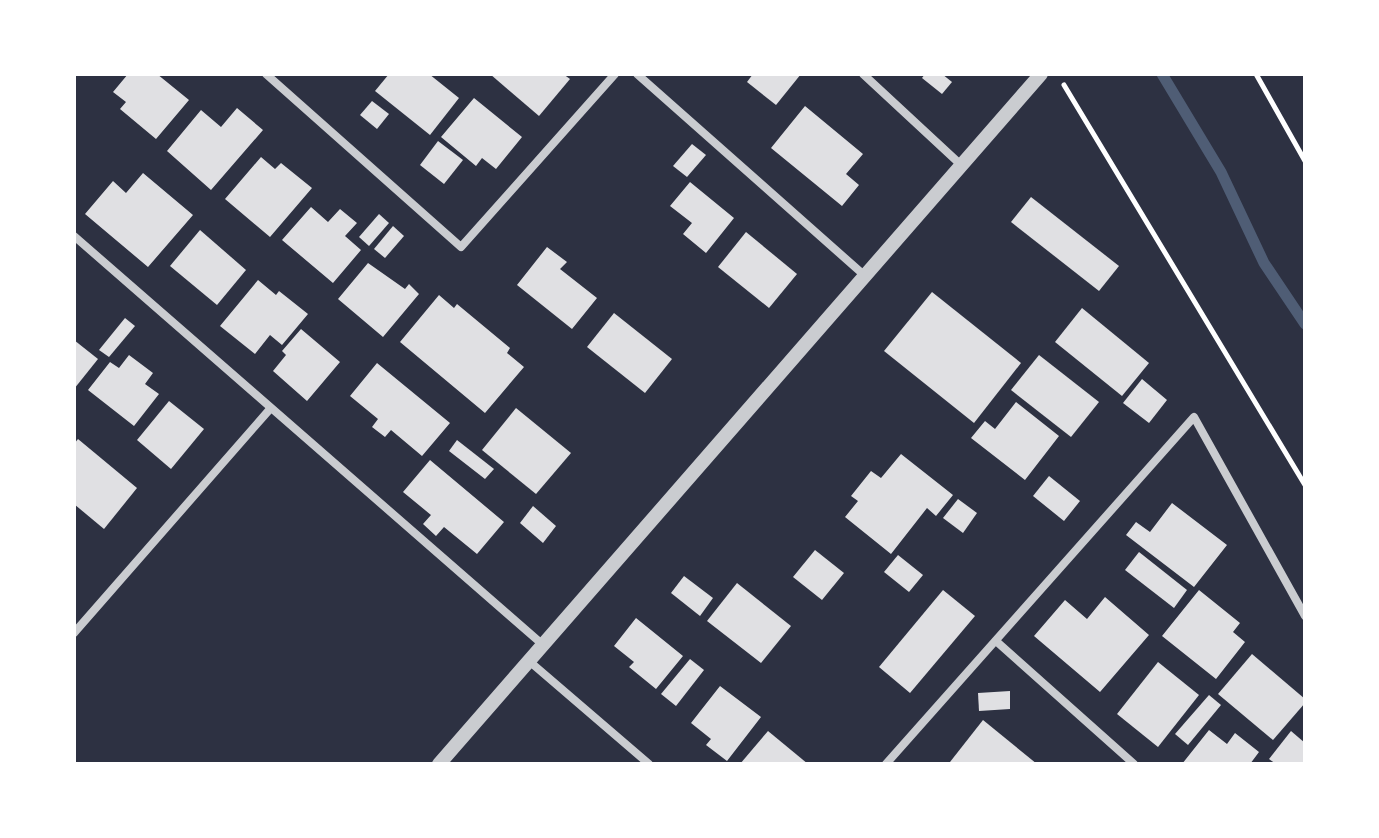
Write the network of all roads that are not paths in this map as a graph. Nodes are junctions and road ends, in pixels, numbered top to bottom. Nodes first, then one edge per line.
1 (266, 74) edge
2 (615, 74) edge
3 (637, 74) edge
4 (863, 74) edge
5 (1041, 74) edge
6 (960, 164) junction
7 (74, 236) edge
8 (864, 275) junction
9 (270, 409) junction
10 (1305, 616) edge
11 (74, 633) edge
12 (996, 641) junction
13 (542, 644) junction
14 (529, 661) junction
15 (439, 764) edge
16 (649, 764) edge
17 (886, 764) edge
18 (1134, 764) edge

1 - 2 street
3 - 8 street
4 - 6 street
5 - 6 street
6 - 8 street
7 - 9 street
8 - 13 street
9 - 11 street
9 - 13 street
10 - 12 street
12 - 17 street
12 - 18 street
13 - 14 street
14 - 15 street
14 - 16 street

